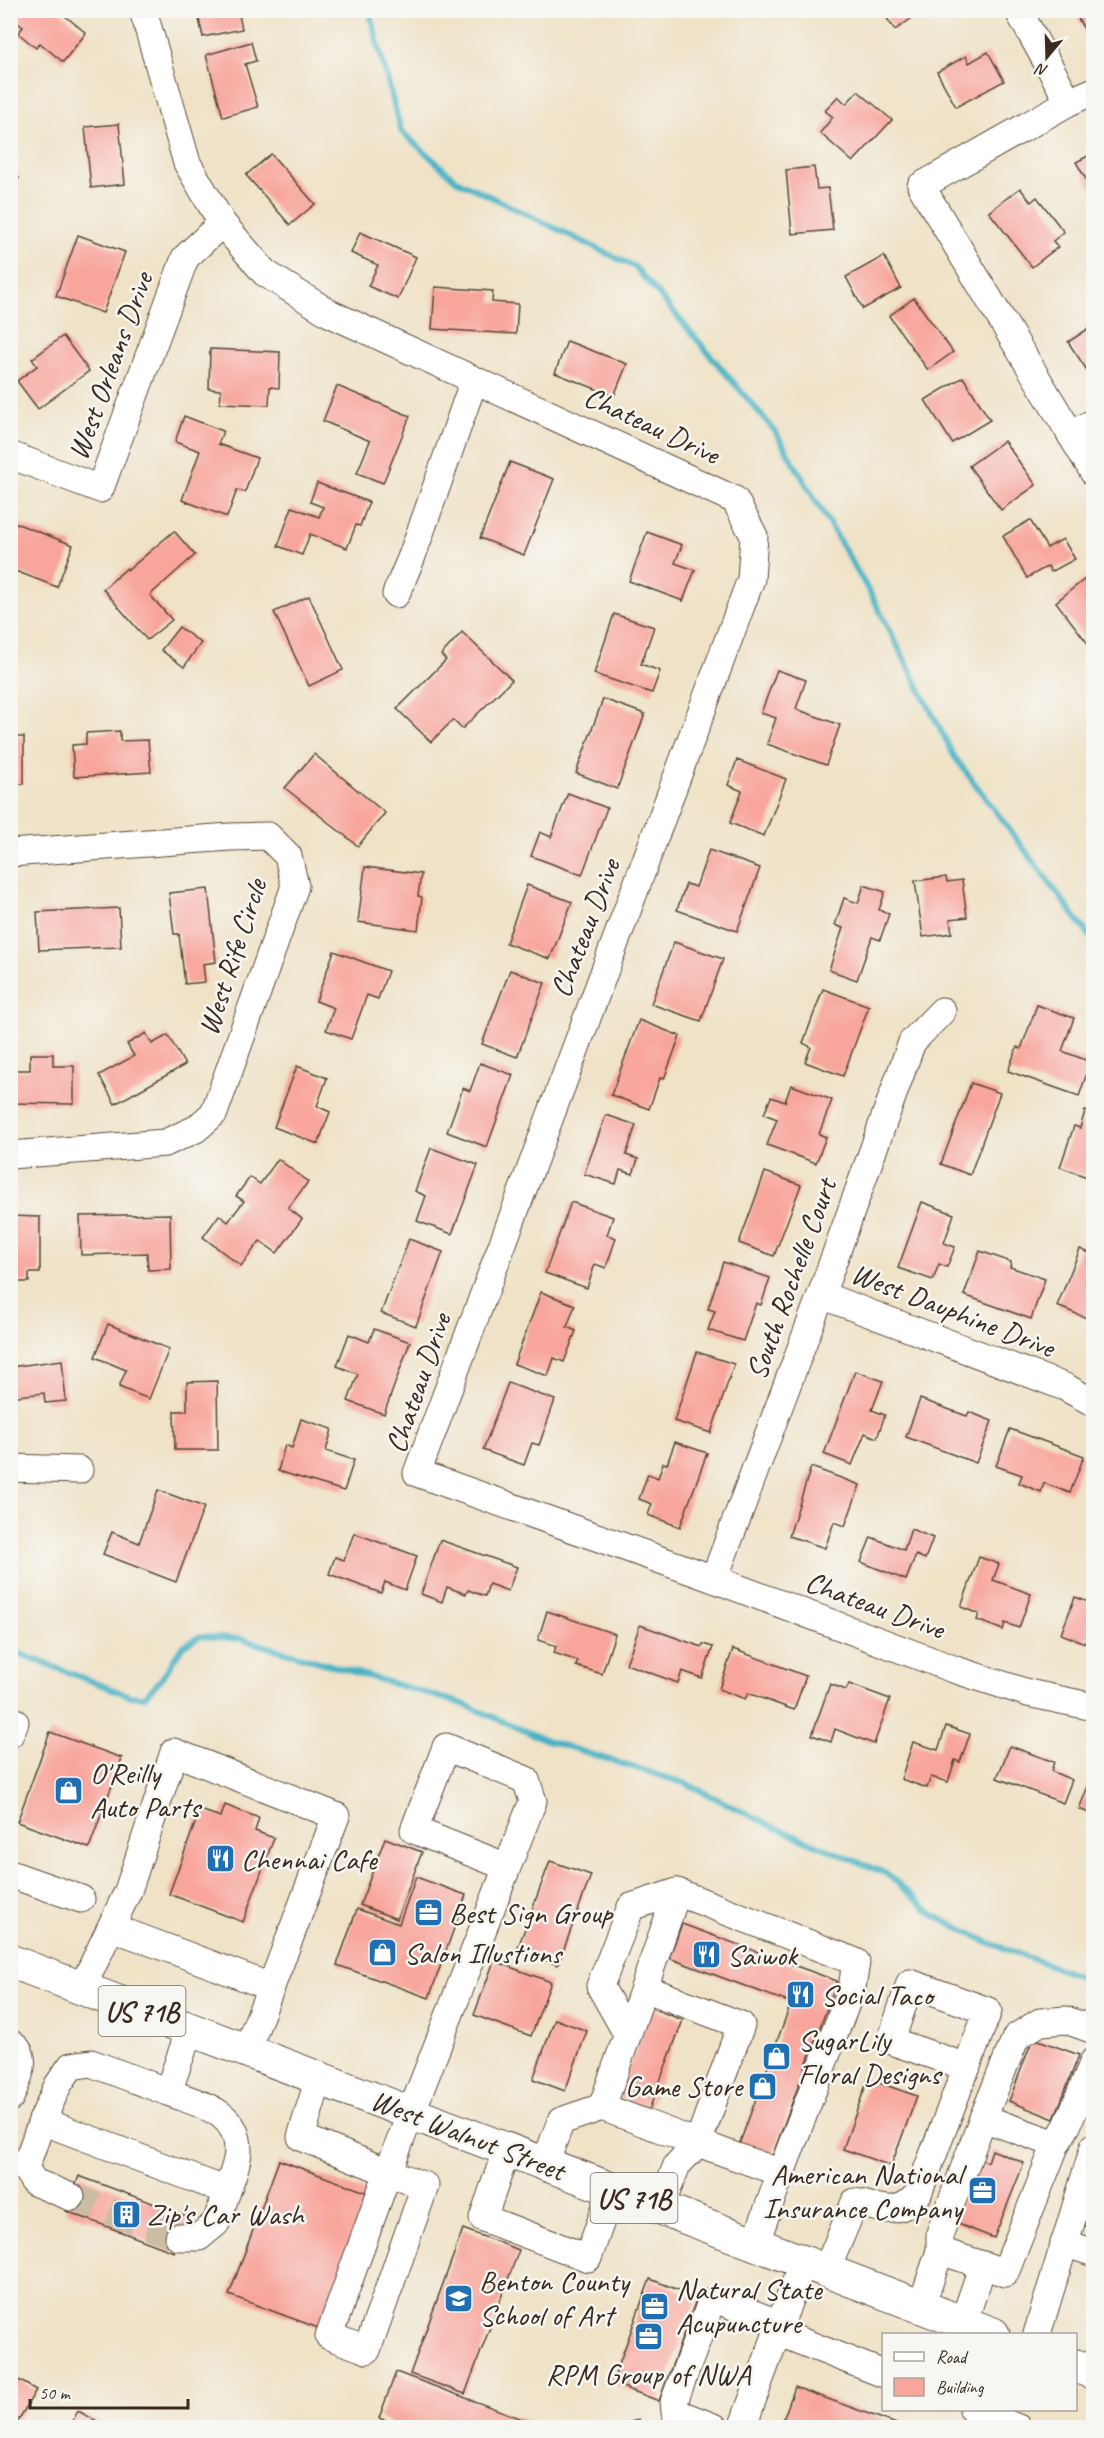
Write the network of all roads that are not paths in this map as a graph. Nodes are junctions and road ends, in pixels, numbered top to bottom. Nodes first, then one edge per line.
1 (143, 10) edge
2 (1018, 10) edge
3 (1094, 91) edge
4 (1069, 102) junction
5 (222, 223) junction
6 (474, 380) junction
7 (1082, 429) edge
8 (10, 455) edge
9 (1094, 472) edge
10 (396, 594) dead end
11 (10, 853) edge
12 (942, 1011) dead end
13 (10, 1155) edge
14 (821, 1295) junction
15 (1094, 1403) edge
16 (10, 1468) edge
17 (79, 1470) dead end
18 (714, 1579) junction
19 (1094, 1707) edge
20 (10, 1720) edge
21 (10, 1734) edge
22 (507, 1867) junction
23 (10, 1874) edge
24 (677, 1892) junction
25 (81, 1899) dead end
26 (111, 1927) junction
27 (10, 1961) edge
28 (271, 1987) junction
29 (82, 1988) junction
30 (644, 1988) junction
31 (190, 2029) junction
32 (1094, 2030) edge
33 (627, 2034) junction
34 (10, 2043) edge
35 (247, 2050) junction
36 (1094, 2061) edge
37 (967, 2067) dead end
38 (319, 2078) junction
39 (168, 2092) junction
40 (10, 2098) edge
41 (602, 2107) junction
42 (411, 2113) junction
43 (983, 2118) junction
44 (42, 2121) junction
45 (698, 2143) junction
46 (1056, 2144) junction
47 (1094, 2147) edge
48 (507, 2150) junction
49 (545, 2164) junction
50 (388, 2172) junction
51 (782, 2173) junction
52 (1088, 2183) edge
53 (612, 2189) junction
54 (227, 2191) junction
55 (71, 2197) tunnel mouth
56 (660, 2208) junction
57 (179, 2237) tunnel mouth
58 (1064, 2243) junction
59 (755, 2244) junction
60 (940, 2251) junction
61 (1094, 2253) edge
62 (983, 2265) junction
63 (814, 2266) junction
64 (921, 2307) junction
65 (963, 2323) junction
66 (778, 2328) junction
67 (990, 2333) edge
68 (1036, 2333) edge
69 (1077, 2366) edge
70 (882, 2373) edge
71 (1094, 2373) edge
72 (978, 2411) edge
73 (1033, 2411) edge
74 (716, 2427) edge
75 (741, 2427) edge
76 (1018, 2427) edge
77 (1027, 2427) edge

1 - 5 street, Chateau Drive
2 - 4 street
3 - 4 street
4 - 7 street
5 - 6 street, Chateau Drive
5 - 8 street, West Orleans Drive
6 - 10 street
6 - 18 street, Chateau Drive
7 - 9 street
11 - 13 street, West Rife Circle
12 - 14 street, South Rochelle Court
14 - 15 street, West Dauphine Drive
14 - 18 street, South Rochelle Court
16 - 17 street
18 - 19 street, Chateau Drive
20 - 21 street
22 - 22 street
22 - 42 street
23 - 25 street
24 - 30 street
24 - 33 street
24 - 51 street
26 - 28 street
26 - 28 street
26 - 29 street
27 - 29 main road, West Walnut Street / US 71B
28 - 35 street
29 - 31 main road, West Walnut Street / US 71B
30 - 33 street
30 - 45 street
31 - 35 main road, West Walnut Street / US 71B
31 - 39 street
32 - 43 street
33 - 41 street
34 - 40 street
35 - 38 main road, West Walnut Street / US 71B
36 - 46 street
37 - 63 street
38 - 42 main road, West Walnut Street / US 71B
38 - 50 street
39 - 44 street
39 - 54 street
41 - 45 street
41 - 49 street
42 - 48 main road, West Walnut Street / US 71B
42 - 50 street
43 - 46 street
43 - 60 street
44 - 54 street
44 - 55 street
45 - 51 street
45 - 56 street
46 - 62 street
47 - 52 street
48 - 49 main road, West Walnut Street / US 71B
48 - 53 street
49 - 53 main road, West Walnut Street / US 71B
50 - 50 street
51 - 59 street
52 - 58 street
53 - 56 main road, West Walnut Street / US 71B
54 - 57 street
56 - 59 main road, West Walnut Street / US 71B
58 - 61 street
58 - 68 street
59 - 63 main road, West Walnut Street / US 71B
60 - 62 street
60 - 64 street
62 - 65 street
63 - 64 main road, West Walnut Street / US 71B
63 - 66 street
64 - 65 main road, West Walnut Street / US 71B
65 - 67 main road, West Walnut Street / US 71B
66 - 70 street
66 - 74 street
66 - 75 street
69 - 71 main road
72 - 76 street
73 - 77 street

